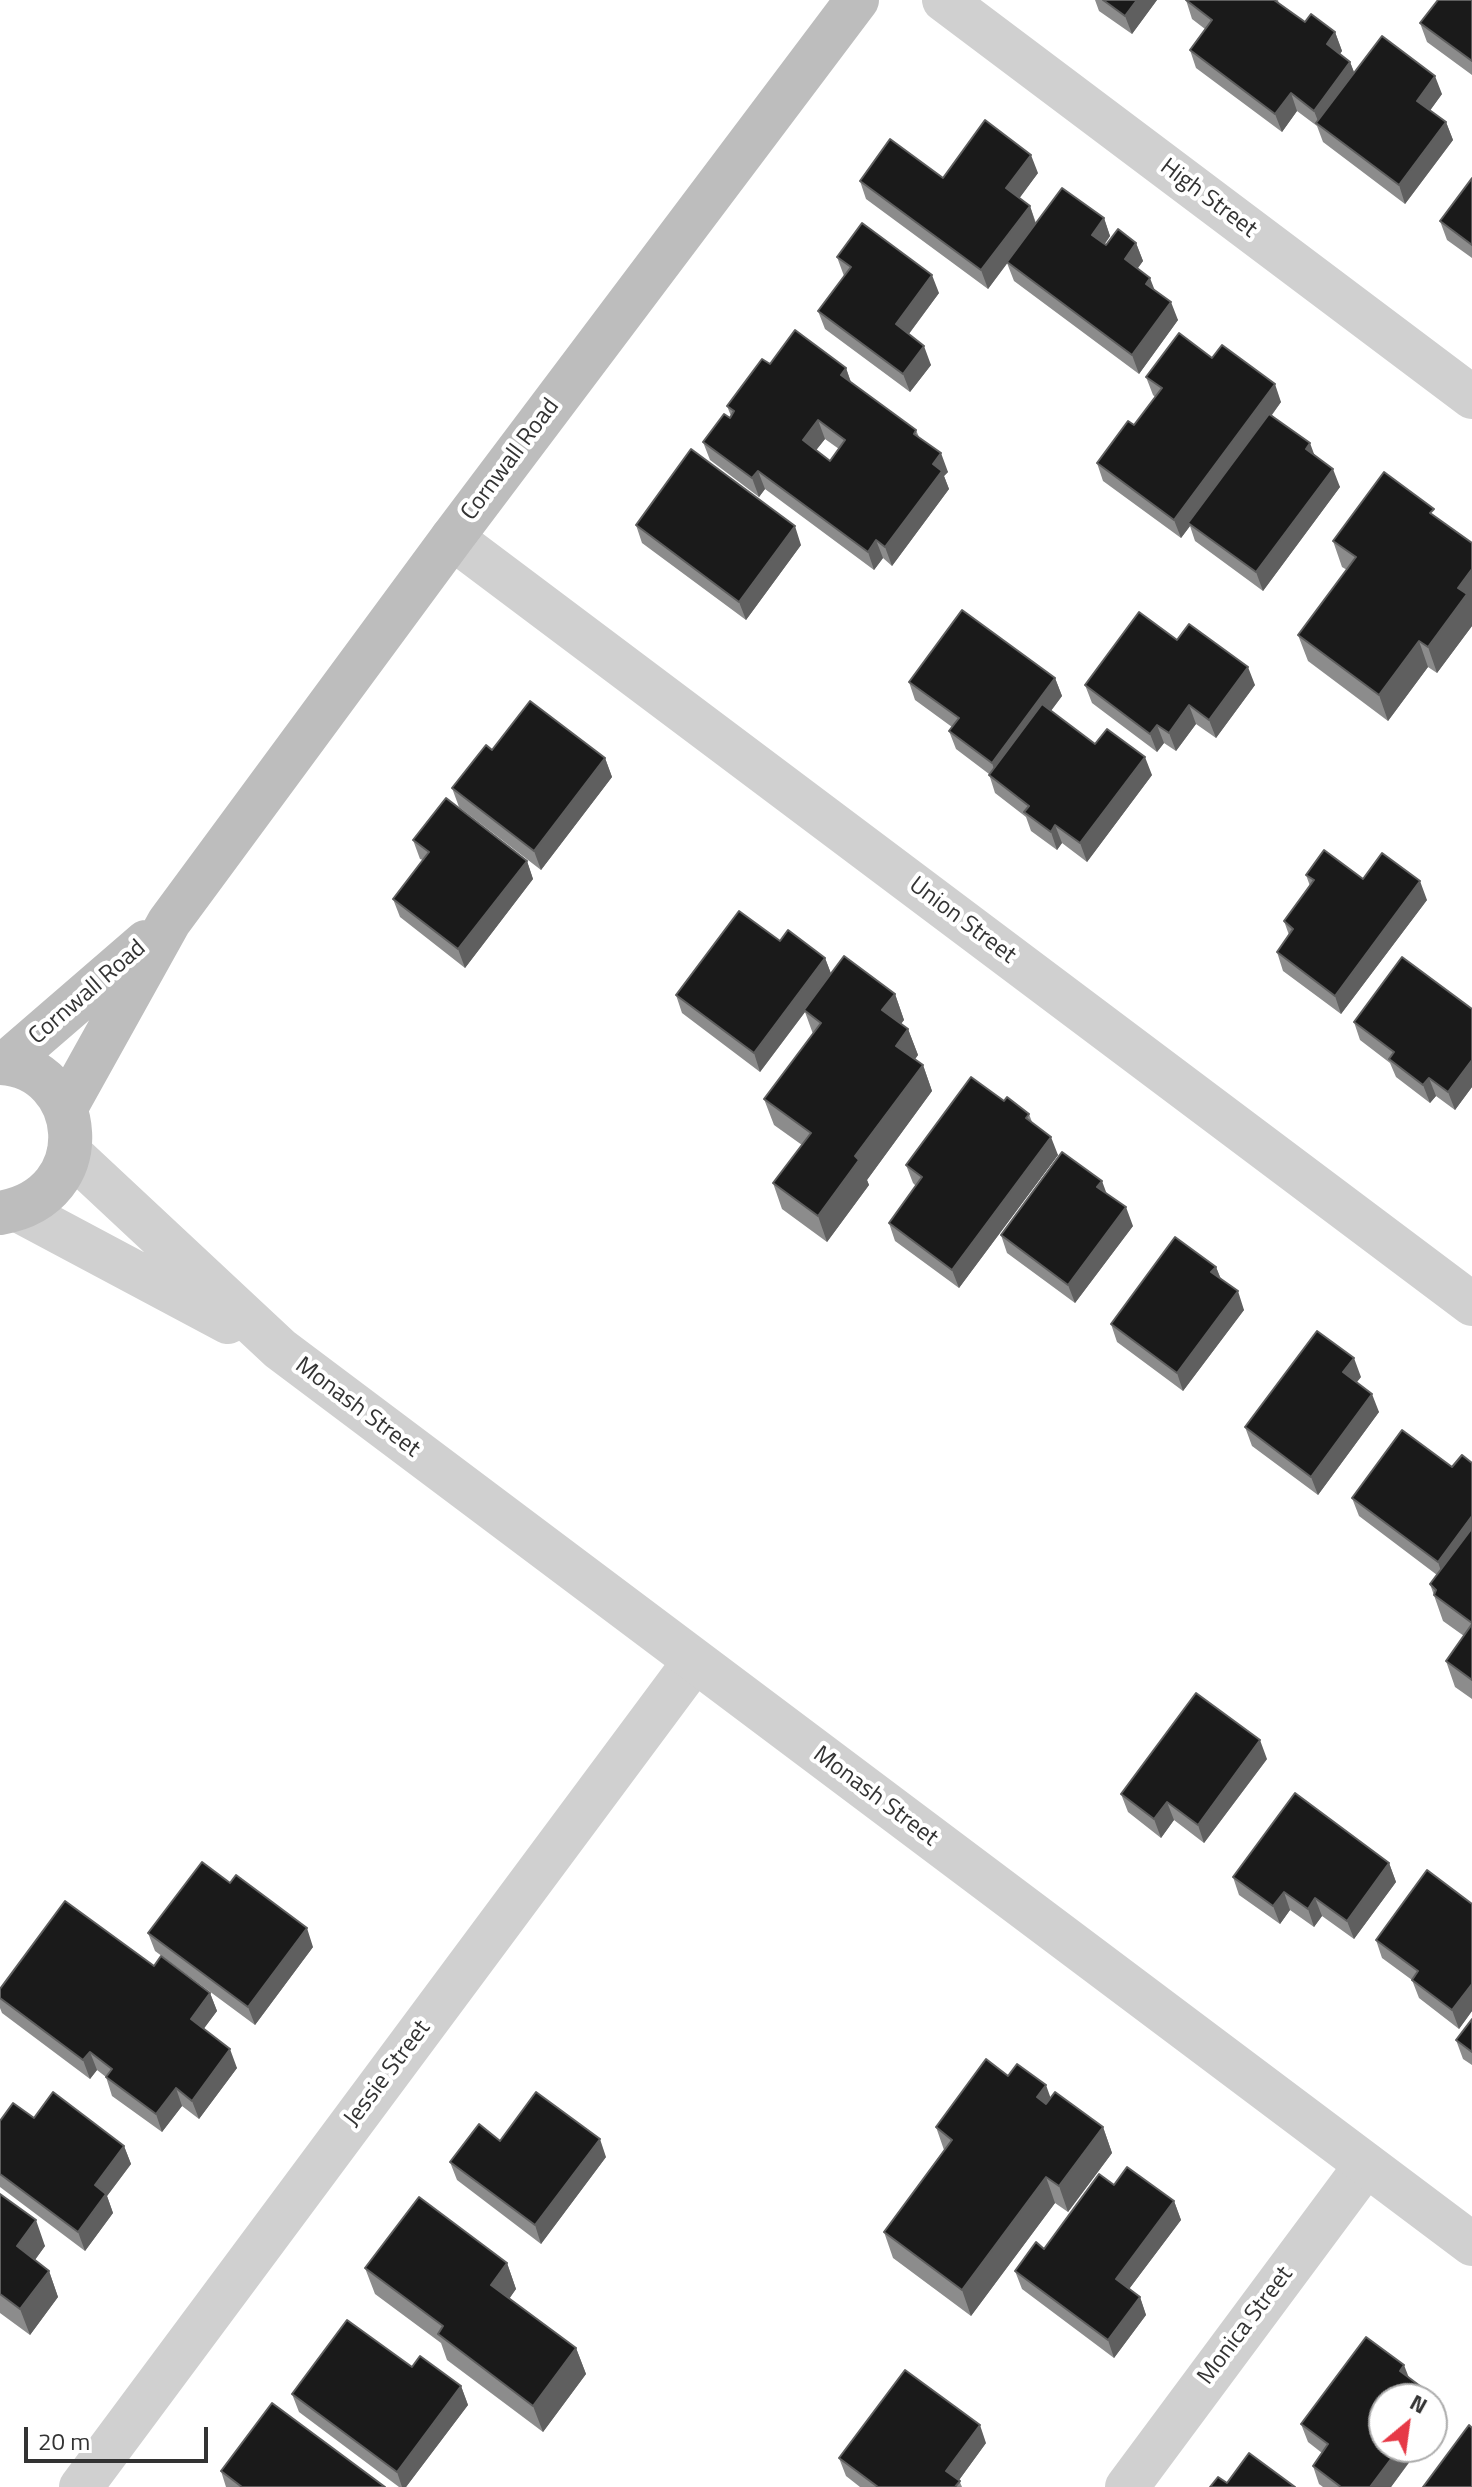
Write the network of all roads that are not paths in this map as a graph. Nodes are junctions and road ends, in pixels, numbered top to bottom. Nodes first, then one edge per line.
1 (857, 0) edge
2 (944, 0) edge
3 (1472, 397) edge
4 (452, 538) junction
5 (169, 922) junction
6 (3, 1063) edge
7 (65, 1109) junction
8 (69, 1152) junction
9 (9, 1211) edge
10 (1472, 1304) edge
11 (280, 1349) junction
12 (694, 1662) junction
13 (1366, 2165) junction
14 (1472, 2244) edge
15 (81, 2487) edge
16 (1127, 2487) edge

1 - 4 main road, Cornwall Road
2 - 3 street, High Street
4 - 5 main road, Cornwall Road
4 - 10 street, Union Street
5 - 6 main road, Cornwall Road
5 - 7 main road, Cornwall Road
6 - 7 main road
7 - 8 main road
8 - 9 main road
8 - 11 street, Monash Street
9 - 11 street, Monash Street
11 - 12 street, Monash Street
12 - 13 street, Monash Street
12 - 15 street, Jessie Street
13 - 14 street, Monash Street
13 - 16 street, Monica Street

